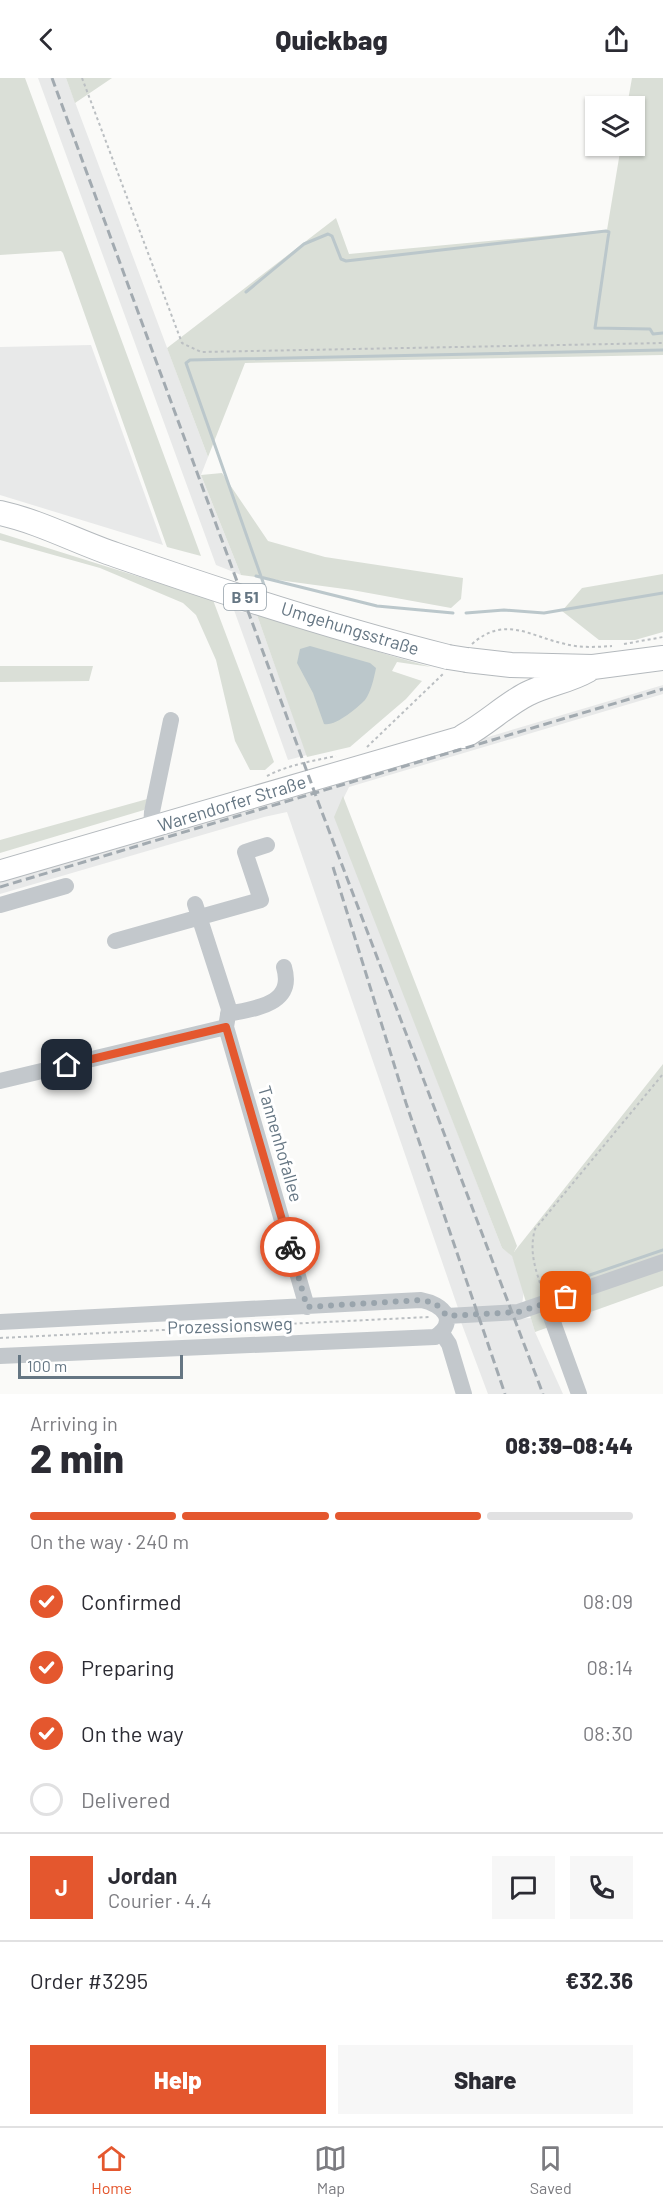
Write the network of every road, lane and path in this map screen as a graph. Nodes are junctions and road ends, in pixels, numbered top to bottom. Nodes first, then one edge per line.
1 (82, 78) edge
2 (663, 343) edge
3 (8, 514) edge
4 (0, 528) edge
5 (114, 555) junction
6 (663, 637) edge
7 (459, 658) junction
8 (663, 658) edge
9 (593, 667) junction
10 (171, 720) dead end
11 (464, 736) joint
12 (363, 750) dead end
13 (151, 828) junction
14 (267, 845) dead end
15 (0, 871) edge
16 (66, 886) dead end
17 (0, 905) edge
18 (197, 910) junction
19 (115, 941) dead end
20 (284, 966) dead end
21 (227, 1021) junction
22 (663, 1074) edge
23 (0, 1081) edge
24 (663, 1262) edge
25 (546, 1303) junction
26 (307, 1307) junction
27 (447, 1316) junction
28 (0, 1322) edge
29 (441, 1332) junction
30 (0, 1338) edge
31 (0, 1356) edge
32 (464, 1394) edge
33 (579, 1394) edge

1 - 2 path
3 - 5 highway, Umgehungsstraße / B 51
4 - 5 highway, Umgehungsstraße / B 51
5 - 7 highway, Umgehungsstraße / B 51
6 - 7 path
7 - 9 highway, Umgehungsstraße / B 51
7 - 12 path
8 - 9 highway, Umgehungsstraße / B 51
9 - 11 highway
10 - 13 street
11 - 13 main road, Warendorfer Straße
13 - 15 main road, Warendorfer Straße
14 - 18 street
16 - 17 street
18 - 19 street
18 - 21 street, Tannenhofallee
20 - 21 street
21 - 23 street
21 - 26 street, Tannenhofallee
22 - 25 path
24 - 25 street
25 - 27 street
25 - 33 street
26 - 27 street, Prozessionsweg
26 - 28 street, Prozessionsweg
27 - 29 street
27 - 30 path, Prozessionsweg
29 - 31 street, Prozessionsweg
29 - 32 street

